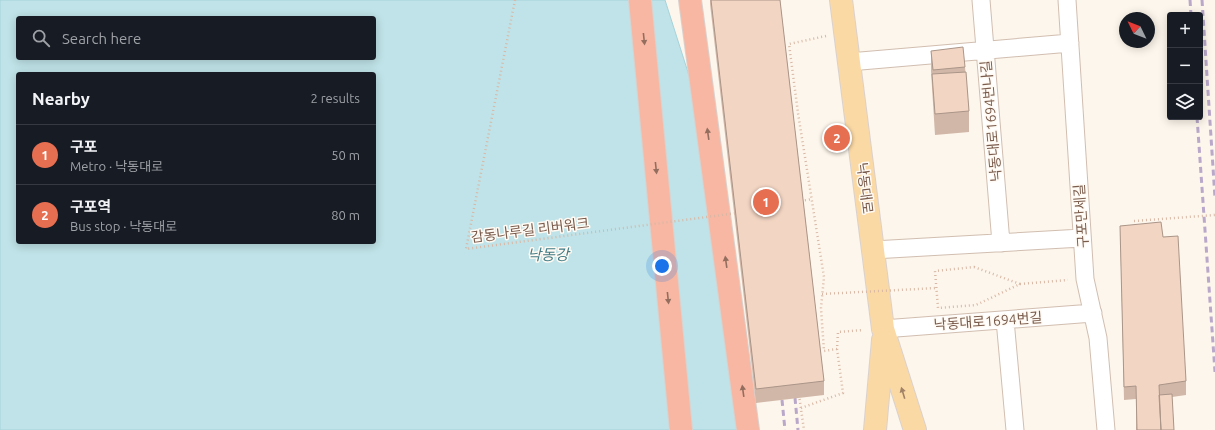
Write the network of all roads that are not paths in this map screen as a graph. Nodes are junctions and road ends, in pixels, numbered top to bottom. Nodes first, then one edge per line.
1 (640, 0) edge
2 (690, 0) edge
3 (841, 0) edge
4 (981, 0) edge
5 (1067, 0) edge
6 (1070, 43) junction
7 (985, 50) junction
8 (849, 62) junction
9 (1082, 238) junction
10 (1001, 243) junction
11 (873, 250) junction
12 (1093, 313) junction
13 (1005, 320) junction
14 (884, 329) junction
15 (681, 430) edge
16 (748, 430) edge
17 (876, 430) edge
18 (915, 430) edge
19 (1015, 430) edge
20 (1106, 430) edge

1 -> 15 highway
16 -> 2 highway
3 - 8 main road, 낙동대로
4 - 7 street, 낙동대로1694번나길
5 - 6 street, 구포만세길
6 - 7 street
6 - 9 street, 구포만세길
7 - 8 street
7 - 10 street, 낙동대로1694번나길
8 - 11 main road, 낙동대로
9 - 10 street
9 - 12 street, 구포만세길
10 - 11 street
11 - 14 main road, 낙동대로
12 - 13 street, 낙동대로1694번길
12 - 20 street, 구포만세길
13 - 14 street, 낙동대로1694번길
13 - 19 street
14 - 17 main road, 낙동대로
18 -> 14 main road, 낙동대로

